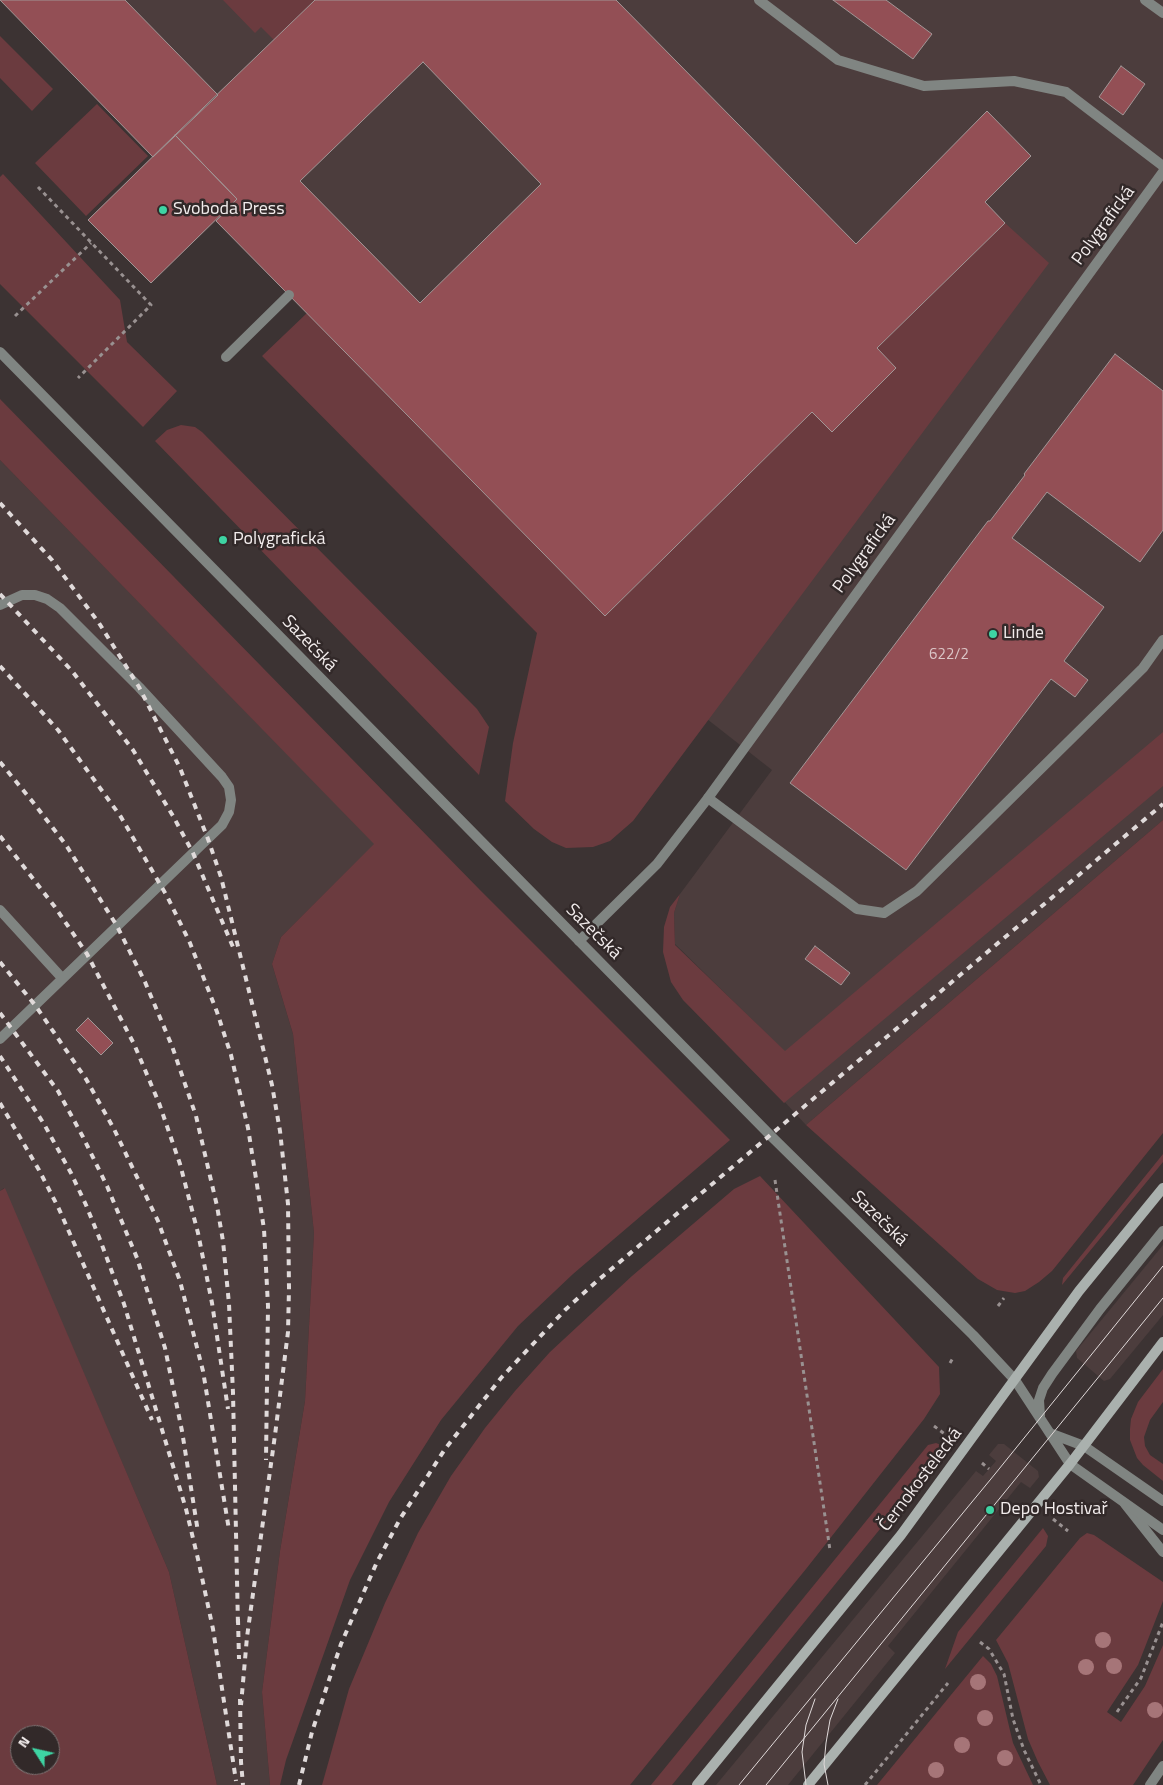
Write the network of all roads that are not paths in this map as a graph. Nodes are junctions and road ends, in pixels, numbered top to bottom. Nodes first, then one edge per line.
1 (759, 0) edge
2 (1145, 0) edge
3 (1163, 14) edge
4 (1163, 166) edge
5 (1163, 172) edge
6 (289, 295) dead end
7 (0, 352) edge
8 (226, 358) dead end
9 (0, 605) edge
10 (1163, 640) edge
11 (708, 798) junction
12 (0, 910) edge
13 (579, 941) junction
14 (62, 978) junction
15 (0, 1039) edge
16 (1163, 1188) edge
17 (1163, 1231) edge
18 (1163, 1342) edge
19 (1015, 1380) junction
20 (1040, 1418) junction
21 (1052, 1434) junction
22 (1084, 1446) junction
23 (1070, 1464) junction
24 (1163, 1501) edge
25 (1124, 1504) junction
26 (1163, 1530) edge
27 (1163, 1552) edge
28 (1163, 1766) edge
29 (697, 1785) edge
30 (808, 1785) edge
31 (1150, 1785) edge

1 - 4 street
2 - 3 street
5 - 11 street, Polygrafická
6 - 8 street
7 - 13 street, Sazečská
9 - 14 street
10 - 11 street
11 - 13 street, Polygrafická
12 - 14 street
13 - 19 street, Sazečská
14 - 15 street
16 - 19 main road, Černokostelecká
17 - 20 street
18 - 22 main road
19 - 20 street, Sazečská
19 - 29 main road, Černokostelecká
20 - 21 street, Sazečská
21 - 22 street
21 - 23 street, Sazečská
22 - 23 main road
22 - 24 street
23 - 25 street, Sazečská
23 - 30 main road
25 - 26 street, Sazečská
25 - 27 street
28 - 31 street

